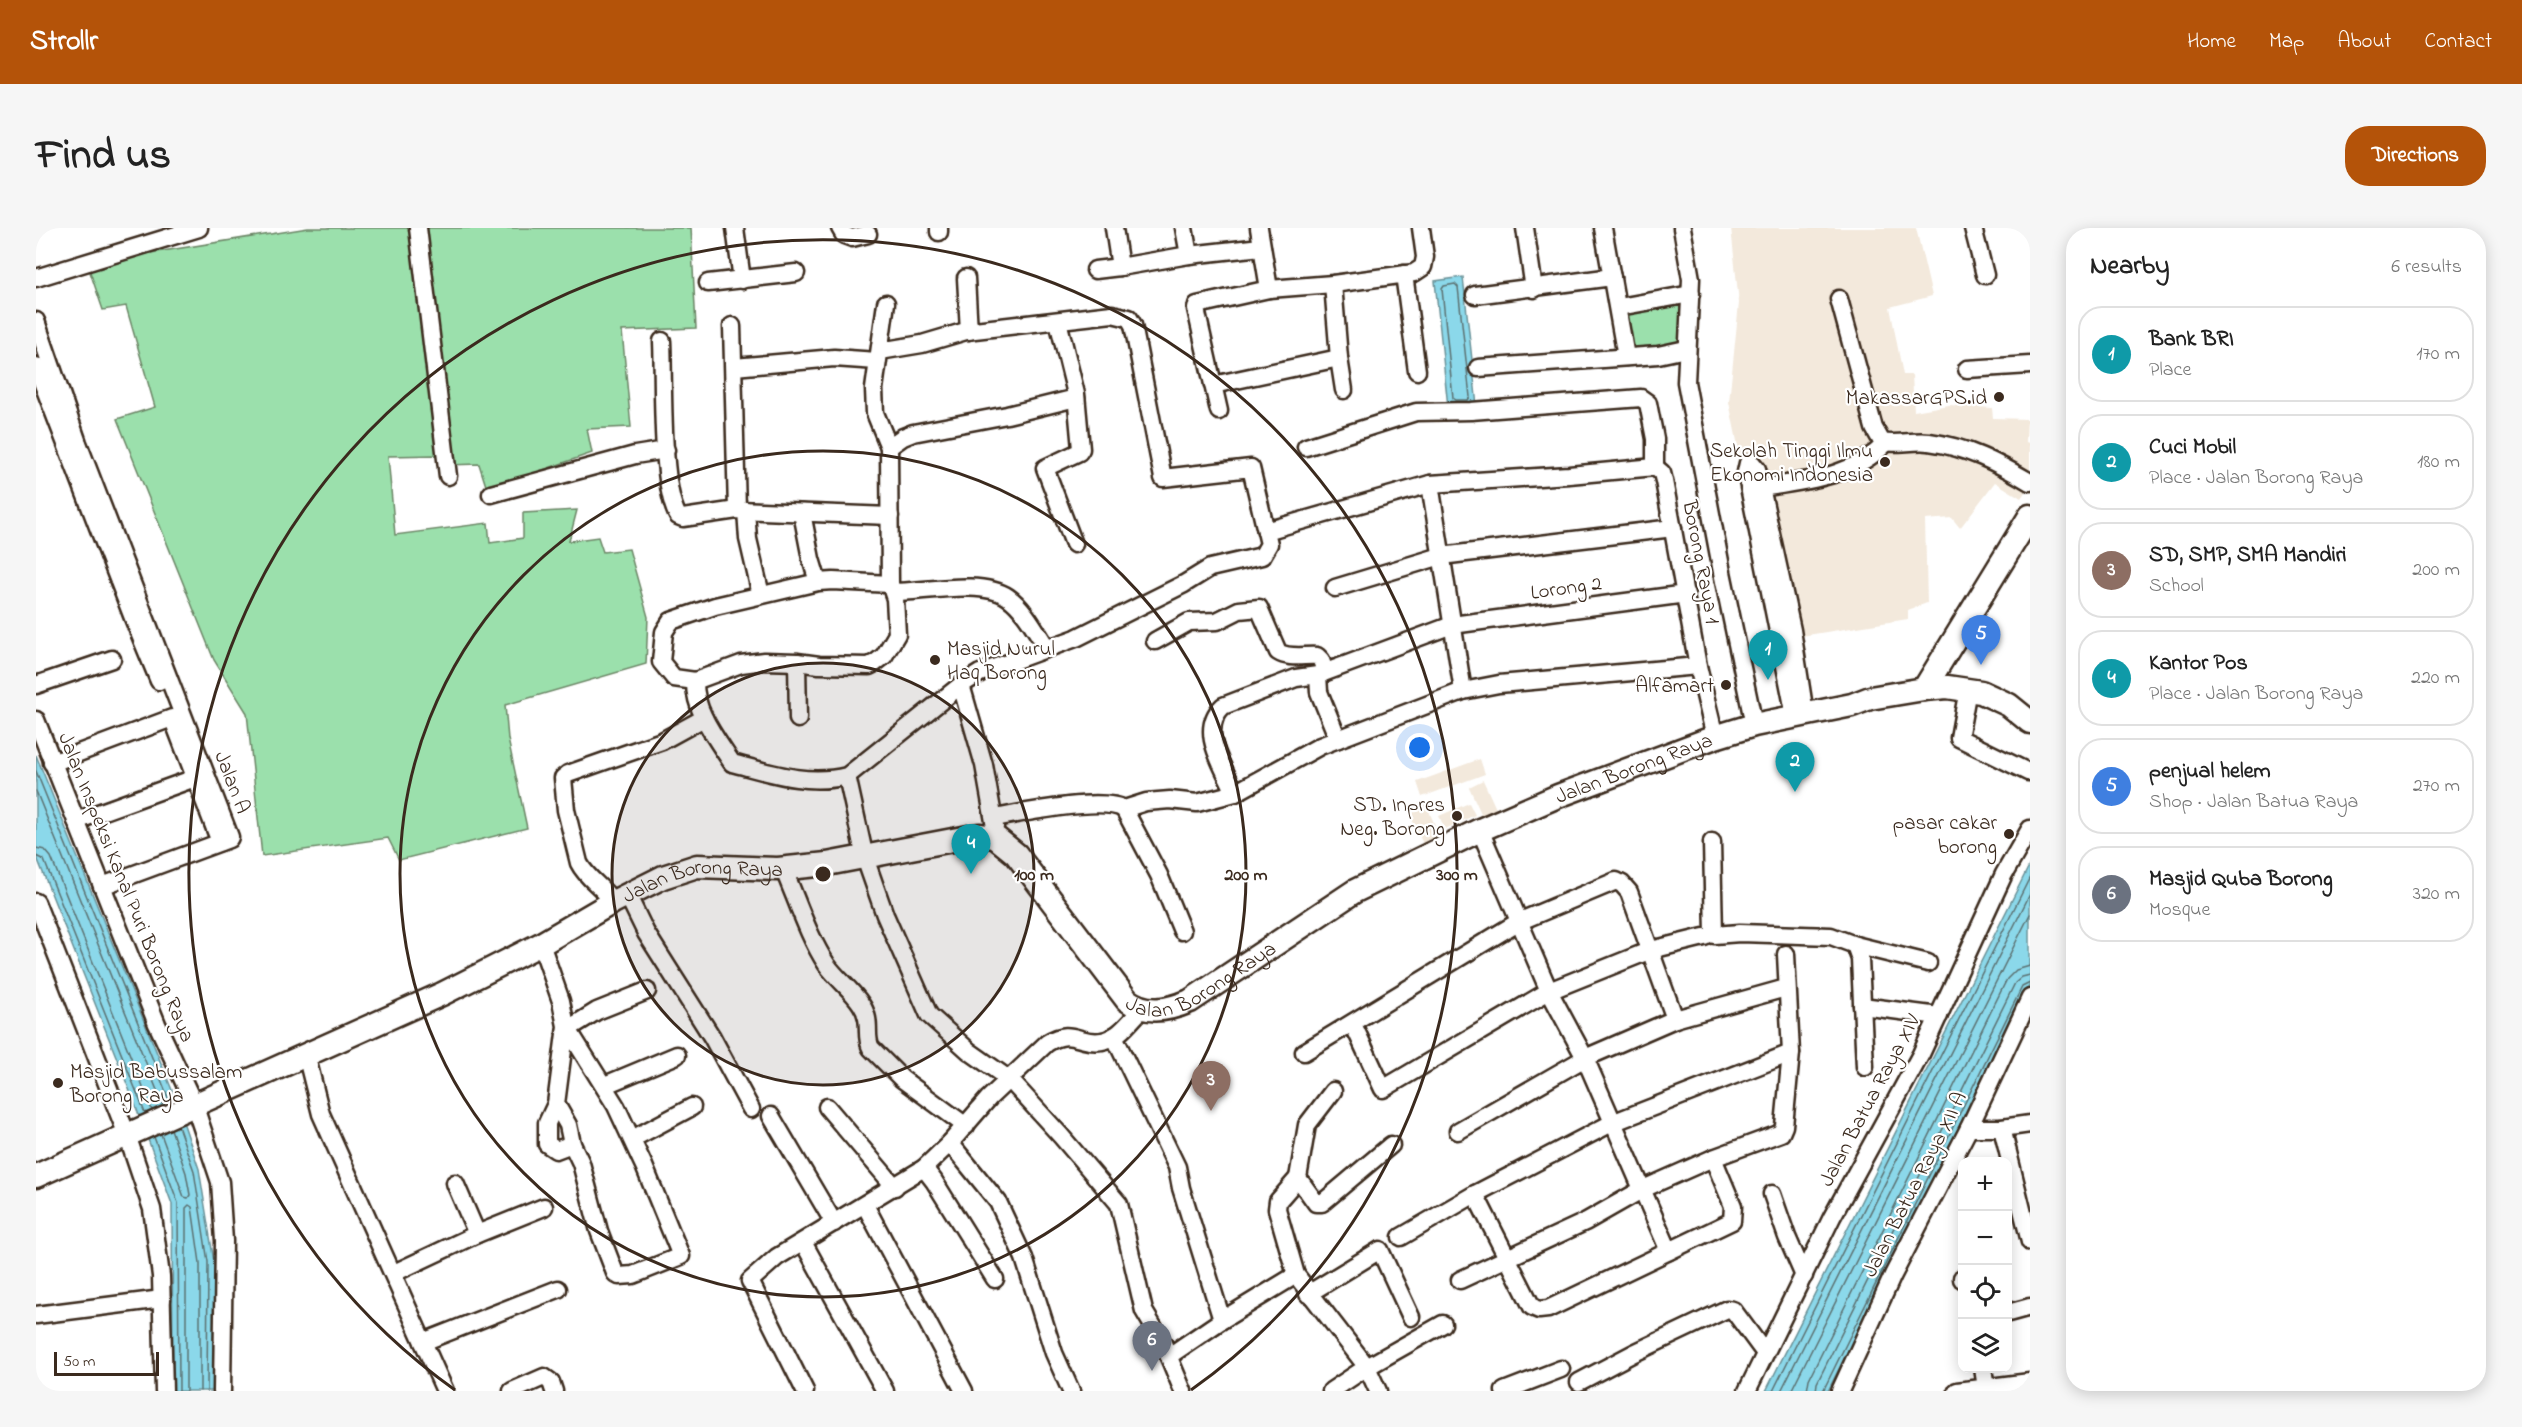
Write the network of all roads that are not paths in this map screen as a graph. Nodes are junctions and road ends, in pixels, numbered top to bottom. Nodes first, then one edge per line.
1 (199, 228) edge
2 (418, 228) edge
3 (735, 228) edge
4 (840, 228) edge
5 (1114, 228) edge
6 (1184, 228) edge
7 (1259, 228) edge
8 (1421, 228) edge
9 (1525, 228) edge
10 (1603, 228) edge
11 (1682, 228) edge
12 (1973, 228) edge
13 (868, 234) dead end
14 (1261, 247) junction
15 (1189, 255) junction
16 (1120, 267) junction
17 (1095, 270) dead end
18 (796, 273) dead end
19 (1404, 274) junction
20 (1985, 275) dead end
21 (1612, 277) junction
22 (36, 278) edge
23 (966, 278) dead end
24 (741, 280) junction
25 (708, 283) dead end
26 (1333, 284) junction
27 (1269, 289) junction
28 (1534, 289) junction
29 (1691, 294) junction
30 (1475, 295) dead end
31 (1839, 299) dead end
32 (886, 303) dead end
33 (1619, 307) junction
34 (36, 321) edge
35 (1058, 321) junction
36 (732, 326) dead end
37 (969, 331) junction
38 (663, 341) dead end
39 (1686, 349) junction
40 (878, 356) junction
41 (1626, 357) junction
42 (1339, 358) junction
43 (2030, 364) edge
44 (36, 366) edge
45 (734, 367) junction
46 (1478, 368) dead end
47 (1967, 369) dead end
48 (1417, 371) dead end
49 (1213, 385) junction
50 (1344, 390) dead end
51 (1076, 398) junction
52 (1219, 411) dead end
53 (1886, 443) junction
54 (73, 445) junction
55 (889, 447) junction
56 (1306, 447) dead end
57 (666, 450) junction
58 (1655, 468) junction
59 (448, 476) dead end
60 (2030, 482) edge
61 (1430, 484) junction
62 (1762, 488) junction
63 (491, 494) dead end
64 (742, 510) junction
65 (802, 513) junction
66 (890, 516) junction
67 (2030, 516) edge
68 (1673, 528) junction
69 (1266, 531) junction
70 (1074, 544) dead end
71 (1441, 556) junction
72 (818, 582) junction
73 (892, 588) junction
74 (1335, 588) dead end
75 (1686, 594) junction
76 (761, 595) junction
77 (1452, 625) junction
78 (1155, 641) dead end
79 (1047, 648) junction
80 (112, 659) dead end
81 (796, 662) junction
82 (1698, 666) junction
83 (1322, 674) junction
84 (165, 680) junction
85 (695, 681) junction
86 (36, 685) edge
87 (961, 686) junction
88 (1924, 689) junction
89 (1968, 689) junction
90 (1464, 691) junction
91 (2019, 709) edge
92 (1800, 715) junction
93 (172, 718) junction
94 (704, 718) junction
95 (36, 720) edge
96 (798, 720) dead end
97 (2030, 722) edge
98 (1754, 725) junction
99 (1715, 737) junction
100 (1338, 739) junction
101 (52, 763) junction
102 (2028, 772) dead end
103 (847, 776) junction
104 (195, 778) junction
105 (1235, 793) junction
106 (1124, 809) junction
107 (76, 821) junction
108 (995, 828) junction
109 (2030, 829) edge
110 (1480, 830) junction
111 (220, 842) junction
112 (1712, 842) dead end
113 (865, 858) junction
114 (783, 868) junction
115 (102, 886) junction
116 (621, 899) junction
117 (36, 902) edge
118 (1518, 922) junction
119 (1182, 931) dead end
120 (1704, 937) dead end
121 (540, 944) junction
122 (1856, 945) junction
123 (1652, 950) junction
124 (1786, 954) dead end
125 (1928, 963) dead end
126 (1786, 988) junction
127 (647, 991) dead end
128 (1549, 991) junction
129 (2030, 998) edge
130 (1862, 1006) junction
131 (1142, 1009) junction
132 (1939, 1016) junction
133 (1675, 1018) junction
134 (1353, 1024) junction
135 (567, 1028) junction
136 (1114, 1036) junction
137 (1304, 1052) dead end
138 (1791, 1053) junction
139 (306, 1054) junction
140 (677, 1055) dead end
141 (1586, 1058) junction
142 (1865, 1067) dead end
143 (1010, 1080) junction
144 (605, 1085) junction
145 (1333, 1091) dead end
146 (556, 1104) junction
147 (189, 1106) junction
148 (692, 1107) dead end
149 (827, 1107) dead end
150 (750, 1109) dead end
151 (771, 1116) dead end
152 (1612, 1123) junction
153 (2030, 1124) edge
154 (966, 1126) junction
155 (1969, 1128) junction
156 (2002, 1128) junction
157 (1458, 1131) dead end
158 (130, 1134) junction
159 (632, 1139) junction
160 (950, 1143) junction
161 (572, 1144) junction
162 (1391, 1145) dead end
163 (1713, 1158) junction
164 (924, 1168) junction
165 (36, 1176) edge
166 (1298, 1178) junction
167 (454, 1183) dead end
168 (894, 1186) junction
169 (1642, 1189) junction
170 (1475, 1194) junction
171 (1772, 1194) dead end
172 (865, 1205) junction
173 (543, 1206) dead end
174 (834, 1223) junction
175 (477, 1233) junction
176 (1401, 1237) dead end
177 (802, 1242) junction
178 (2030, 1242) edge
179 (1669, 1251) junction
180 (1507, 1258) junction
181 (394, 1273) junction
182 (1296, 1275) junction
183 (1804, 1276) junction
184 (995, 1279) dead end
185 (1460, 1280) dead end
186 (558, 1289) dead end
187 (1308, 1294) junction
188 (162, 1299) junction
189 (2030, 1307) edge
190 (2012, 1312) edge
191 (36, 1315) edge
192 (1411, 1317) dead end
193 (1222, 1320) junction
194 (1443, 1323) dead end
195 (423, 1342) junction
196 (1764, 1352) junction
197 (1169, 1356) junction
198 (1367, 1367) junction
199 (1561, 1369) dead end
200 (1984, 1373) edge
201 (1579, 1382) dead end
202 (2030, 1382) edge
203 (1986, 1388) junction
204 (164, 1391) edge
205 (222, 1391) edge
206 (445, 1391) edge
207 (512, 1391) edge
208 (554, 1391) edge
209 (805, 1391) edge
210 (885, 1391) edge
211 (964, 1391) edge
212 (1071, 1391) edge
213 (1183, 1391) edge
214 (1331, 1391) edge
215 (1378, 1391) edge
216 (1504, 1391) edge
217 (1747, 1391) edge
218 (1840, 1391) edge
219 (1957, 1391) edge

1 - 22 street
2 - 59 street
3 - 24 street
4 - 13 street
5 - 16 street
6 - 15 street
7 - 14 street
8 - 19 street
9 - 28 street
10 - 21 street
11 - 29 street
12 - 20 street
14 - 15 street
14 - 27 street
15 - 16 street
16 - 17 street
18 - 24 street
19 - 26 street
19 - 48 street
21 - 28 street
21 - 33 street
23 - 37 street
24 - 25 street
26 - 27 street
26 - 42 street
27 - 49 street
28 - 30 street
29 - 33 street
29 - 39 street
31 - 53 street
32 - 40 street
33 - 41 street
34 - 54 street, Jalan A
35 - 37 street
35 - 51 street
35 - 69 street
36 - 45 street
37 - 40 street
38 - 57 street
39 - 41 street
39 - 98 street
40 - 45 street
40 - 55 street
41 - 46 street
42 - 49 street
42 - 50 street
43 - 47 street
44 - 54 street, Jalan A
45 - 64 street
49 - 52 street
51 - 55 street
51 - 70 street
53 - 60 street
53 - 62 street
54 - 84 street, Jalan A
55 - 66 street
56 - 58 street, Borong Raya 1
57 - 63 street
57 - 64 street
58 - 61 street
58 - 68 street, Borong Raya 1
61 - 69 street
61 - 71 street
62 - 92 street
62 - 92 street
64 - 65 street
64 - 76 street
65 - 66 street
65 - 72 street
66 - 73 street
67 - 88 main road
68 - 71 street
68 - 75 street, Borong Raya 1
69 - 79 street
71 - 74 street
71 - 77 street
72 - 73 street
72 - 76 street
73 - 79 street
73 - 81 street
75 - 77 street, Lorong 2
75 - 82 street, Borong Raya 1
76 - 85 street
77 - 83 street, Lorong 2
77 - 90 street
78 - 83 street
79 - 87 street
80 - 86 street
81 - 85 street
81 - 96 street
82 - 90 street
82 - 99 street, Borong Raya 1
83 - 100 street
83 - 105 street, Lorong 2
84 - 93 street, Jalan A
84 - 111 street, Jalan A
85 - 94 street
87 - 103 street
87 - 108 street
88 - 89 main road, Jalan Borong Raya
88 - 92 main road, Jalan Borong Raya
89 - 91 main road, Jalan Borong Raya
89 - 102 street
90 - 100 street
91 - 97 main road, Jalan Borong Raya
92 - 98 main road, Jalan Borong Raya
93 - 101 street
93 - 104 street, Jalan A
94 - 103 street
94 - 116 street
95 - 101 street, Jalan Inspeksi Kanal Puri Borong Raya
98 - 99 main road, Jalan Borong Raya
99 - 110 main road, Jalan Borong Raya
100 - 105 street
101 - 107 street, Jalan Inspeksi Kanal Puri Borong Raya
103 - 113 street
104 - 107 street
104 - 111 street, Jalan A
105 - 106 street
106 - 108 street
106 - 119 street
107 - 115 street, Jalan Inspeksi Kanal Puri Borong Raya
108 - 113 main road, Jalan Borong Raya
108 - 131 main road, Jalan Borong Raya
109 - 132 street, Jalan Batua Raya XIV
110 - 118 street
110 - 131 main road, Jalan Borong Raya
111 - 115 street
112 - 122 street
113 - 114 main road, Jalan Borong Raya
113 - 143 street
114 - 116 main road, Jalan Borong Raya
114 - 154 street
115 - 147 street, Jalan Inspeksi Kanal Puri Borong Raya
116 - 121 main road, Jalan Borong Raya
116 - 150 street
117 - 158 street
118 - 123 street
118 - 128 street
118 - 134 street
120 - 123 street
121 - 135 street
121 - 139 main road, Jalan Borong Raya
122 - 125 street
122 - 130 street
123 - 128 street
123 - 133 street
124 - 126 street
126 - 133 street
126 - 138 street
127 - 135 street
128 - 134 street
128 - 141 street
129 - 155 street, Jalan Batua Raya XII A
130 - 132 street
130 - 142 street
131 - 136 street
132 - 183 street, Jalan Batua Raya XIV
133 - 141 street
134 - 137 street
135 - 144 street
135 - 146 street
136 - 143 street
136 - 193 street
138 - 152 street
138 - 163 street
139 - 147 main road, Jalan Borong Raya
139 - 181 street
140 - 144 street
141 - 152 street
141 - 157 street
143 - 154 street
143 - 197 street
144 - 159 street
145 - 166 street
146 - 161 street
146 - 161 street
147 - 158 main road, Jalan Borong Raya
147 - 205 street
148 - 159 street
149 - 168 street
151 - 174 street
152 - 169 street
152 - 170 street
153 - 156 street
154 - 160 street
155 - 156 street
155 - 218 street, Jalan Batua Raya XII A
156 - 178 street
158 - 165 main road, Jalan Borong Raya
158 - 188 street
159 - 161 street
160 - 164 street
160 - 212 street
162 - 166 street
163 - 169 street
163 - 179 street
164 - 168 street
164 - 184 street
166 - 182 street
167 - 175 street
168 - 172 street
169 - 179 street
169 - 180 street
170 - 176 street
170 - 180 street
171 - 183 street
172 - 174 street
172 - 211 street
173 - 175 street
174 - 177 street
175 - 181 street
177 - 209 street
177 - 210 street
179 - 180 street
180 - 185 street
181 - 195 street
182 - 187 street
182 - 193 street
183 - 196 street, Jalan Batua Raya XIV
186 - 195 street
187 - 192 street
187 - 198 street
188 - 191 street
188 - 204 street
189 - 190 street
193 - 197 street
194 - 198 street
195 - 206 street
196 - 201 street
196 - 217 street, Jalan Batua Raya XIV
197 - 213 street
198 - 214 street
198 - 215 street
199 - 216 street
200 - 203 street
202 - 203 street
203 - 219 street
207 - 208 street

